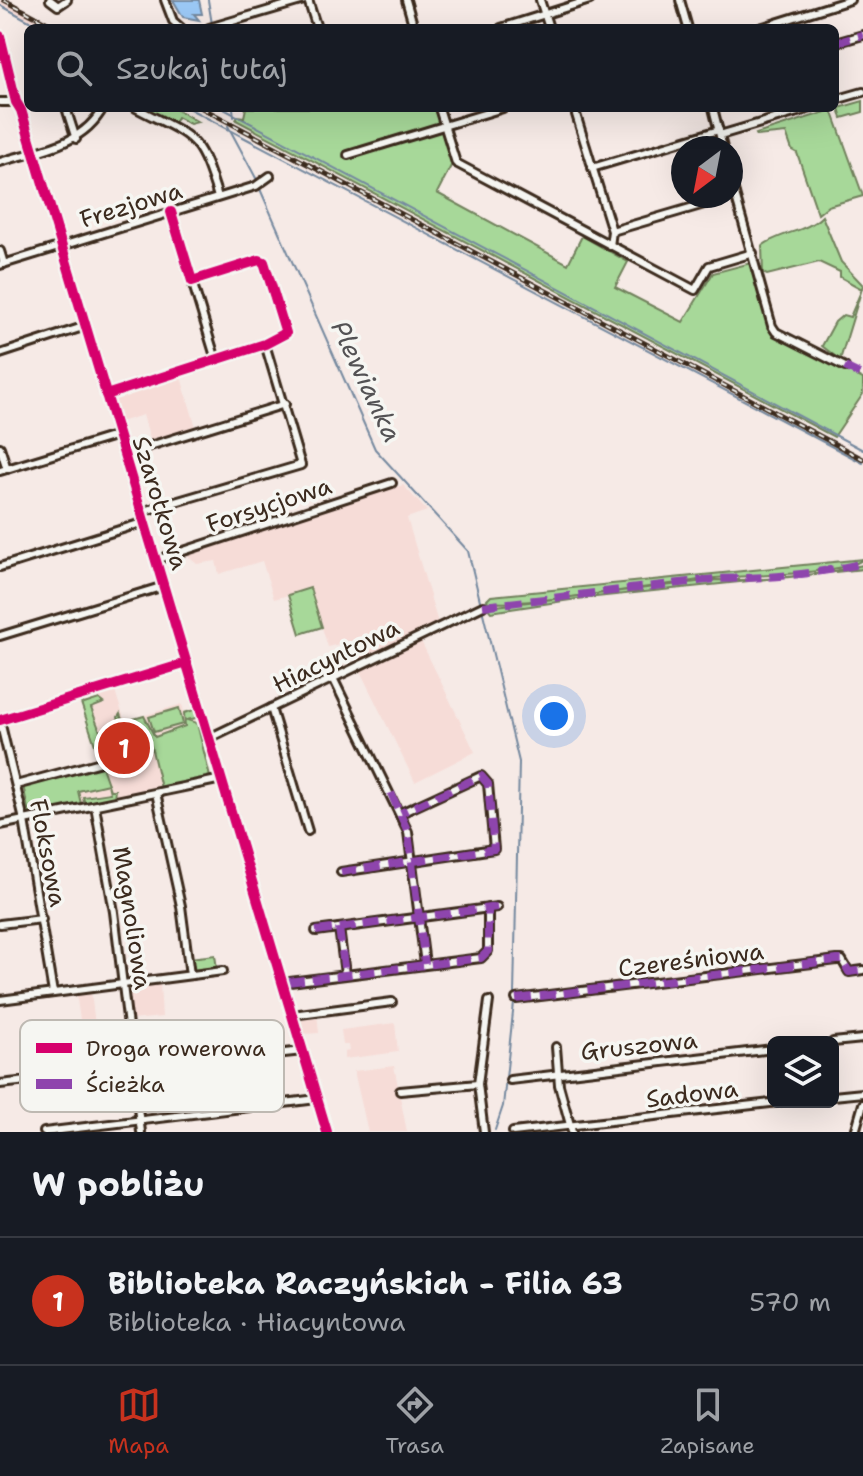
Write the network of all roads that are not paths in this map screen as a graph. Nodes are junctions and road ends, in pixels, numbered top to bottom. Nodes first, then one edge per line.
1 (50, 0) edge
2 (165, 0) edge
3 (306, 0) edge
4 (406, 0) edge
5 (540, 0) edge
6 (590, 0) edge
7 (680, 0) edge
8 (817, 0) edge
9 (850, 0) edge
10 (68, 1) edge
11 (820, 9) junction
12 (545, 14) junction
13 (176, 24) edge
14 (231, 24) edge
15 (315, 24) edge
16 (413, 24) edge
17 (514, 24) edge
18 (548, 24) edge
19 (687, 24) edge
20 (773, 24) edge
21 (863, 35) edge
22 (0, 36) edge
23 (839, 42) edge
24 (863, 92) edge
25 (839, 99) edge
26 (0, 102) edge
27 (16, 102) junction
28 (67, 112) edge
29 (101, 112) edge
30 (143, 112) edge
31 (440, 112) edge
32 (490, 112) edge
33 (575, 112) edge
34 (714, 112) edge
35 (786, 112) edge
36 (445, 126) junction
37 (720, 132) junction
38 (721, 136) edge
39 (76, 139) junction
40 (34, 152) junction
41 (348, 155) dead end
42 (0, 162) edge
43 (592, 168) junction
44 (270, 176) dead end
45 (218, 197) junction
46 (691, 208) edge
47 (739, 208) edge
48 (171, 212) junction
49 (612, 231) junction
50 (61, 245) junction
51 (610, 246) junction
52 (0, 251) edge
53 (753, 253) junction
54 (2, 264) edge
55 (192, 281) junction
56 (86, 326) junction
57 (265, 344) junction
58 (0, 354) edge
59 (216, 360) junction
60 (845, 367) dead end
61 (106, 395) junction
62 (285, 404) junction
63 (118, 435) junction
64 (0, 447) edge
65 (124, 454) junction
66 (3, 470) edge
67 (392, 483) dead end
68 (141, 512) junction
69 (145, 522) junction
70 (156, 560) junction
71 (0, 567) edge
72 (164, 586) junction
73 (481, 606) dead end
74 (0, 636) edge
75 (187, 663) junction
76 (333, 678) junction
77 (271, 708) junction
78 (0, 720) edge
79 (209, 738) junction
80 (101, 762) dead end
81 (222, 779) junction
82 (16, 785) junction
83 (156, 793) junction
84 (95, 806) junction
85 (401, 813) junction
86 (24, 820) junction
87 (0, 825) edge
88 (308, 831) dead end
89 (413, 862) junction
90 (341, 872) dead end
91 (497, 907) dead end
92 (488, 908) junction
93 (419, 918) junction
94 (42, 919) junction
95 (0, 924) edge
96 (339, 928) junction
97 (316, 931) dead end
98 (425, 964) junction
99 (863, 970) edge
100 (223, 971) dead end
101 (345, 974) junction
102 (190, 975) junction
103 (282, 983) junction
104 (124, 984) junction
105 (53, 993) junction
106 (516, 999) dead end
107 (0, 1000) edge
108 (489, 1001) dead end
109 (392, 1002) dead end
110 (292, 1015) junction
111 (128, 1020) edge
112 (863, 1039) edge
113 (839, 1041) edge
114 (556, 1047) dead end
115 (767, 1050) edge
116 (303, 1051) junction
117 (284, 1053) edge
118 (560, 1073) junction
119 (510, 1080) dead end
120 (20, 1082) edge
121 (0, 1084) edge
122 (478, 1084) junction
123 (400, 1091) dead end
124 (863, 1093) edge
125 (839, 1095) edge
126 (317, 1099) junction
127 (284, 1103) edge
128 (767, 1104) edge
129 (863, 1104) edge
130 (139, 1112) edge
131 (212, 1112) edge
132 (140, 1121) junction
133 (571, 1129) edge
134 (44, 1132) edge
135 (141, 1132) edge
136 (327, 1132) edge
137 (484, 1132) edge
138 (513, 1132) edge
139 (855, 1132) edge

1 - 10 street
2 - 13 street
3 - 14 street
3 - 15 street
4 - 16 street
5 - 12 street
6 - 12 street
7 - 19 street
8 - 11 street
9 - 11 street
11 - 20 street
12 - 17 street
12 - 18 street
21 - 23 street
22 - 27 street, Szarotkowa
24 - 25 street
26 - 27 street
27 - 40 street, Szarotkowa
28 - 39 street
29 - 39 street
30 - 45 street
31 - 36 street
32 - 36 street
33 - 43 street
34 - 37 street
35 - 37 street
36 - 41 street
36 - 51 street
37 - 38 street
37 - 43 street
39 - 40 street
40 - 42 street
40 - 50 street, Szarotkowa
43 - 49 street
44 - 45 street, Frezjowa
45 - 48 street, Frezjowa
46 - 49 street
47 - 53 street
48 - 50 street, Frezjowa
48 - 55 street
49 - 51 street
50 - 54 street, Frezjowa
50 - 56 street, Szarotkowa
51 - 53 street
52 - 54 street
53 - 60 street
55 - 57 street
55 - 59 street
56 - 58 street
56 - 61 street, Szarotkowa
57 - 59 street
57 - 62 street
59 - 61 street
61 - 63 street, Szarotkowa
62 - 65 street
62 - 68 street
63 - 65 street, Szarotkowa
63 - 66 street
64 - 66 street
65 - 68 street, Szarotkowa
67 - 70 street, Forsycjowa
68 - 69 street, Szarotkowa
69 - 70 street, Szarotkowa
69 - 71 street
70 - 72 street, Szarotkowa
72 - 74 street
72 - 75 street, Szarotkowa
73 - 76 street, Hiacyntowa
75 - 78 street
75 - 79 street, Szarotkowa
76 - 77 street, Hiacyntowa
76 - 85 street
77 - 79 street, Hiacyntowa
77 - 88 street
78 - 82 street, Floksowa
79 - 81 street, Szarotkowa
80 - 82 street
81 - 83 street
81 - 103 street, Szarotkowa
82 - 86 street, Floksowa
83 - 84 street
83 - 102 street
84 - 86 street
84 - 104 street, Magnoliowa
85 - 89 street
85 - 89 street
86 - 87 street
86 - 94 street, Floksowa
89 - 90 street
89 - 93 street
91 - 92 street
92 - 93 street
92 - 98 street
93 - 96 street
93 - 98 street
94 - 95 street
94 - 105 street, Floksowa
96 - 97 street
96 - 101 street
98 - 101 street
99 - 106 street, Czereśniowa
100 - 102 street
101 - 103 street
102 - 104 street
103 - 110 street, Szarotkowa
104 - 105 street
104 - 111 street, Magnoliowa
105 - 107 street
108 - 122 street
109 - 110 street
110 - 116 street, Szarotkowa
112 - 113 street
114 - 118 street
115 - 118 street, Gruszowa
116 - 117 street
116 - 126 street, Szarotkowa
118 - 119 street, Gruszowa
118 - 133 street
120 - 121 street
122 - 123 street
122 - 137 street
124 - 125 street
126 - 127 street
126 - 136 street, Szarotkowa
128 - 133 street, Sadowa
129 - 139 street
130 - 132 street, Magnoliowa
131 - 132 street
132 - 134 street
132 - 135 street, Magnoliowa
133 - 138 street, Sadowa

